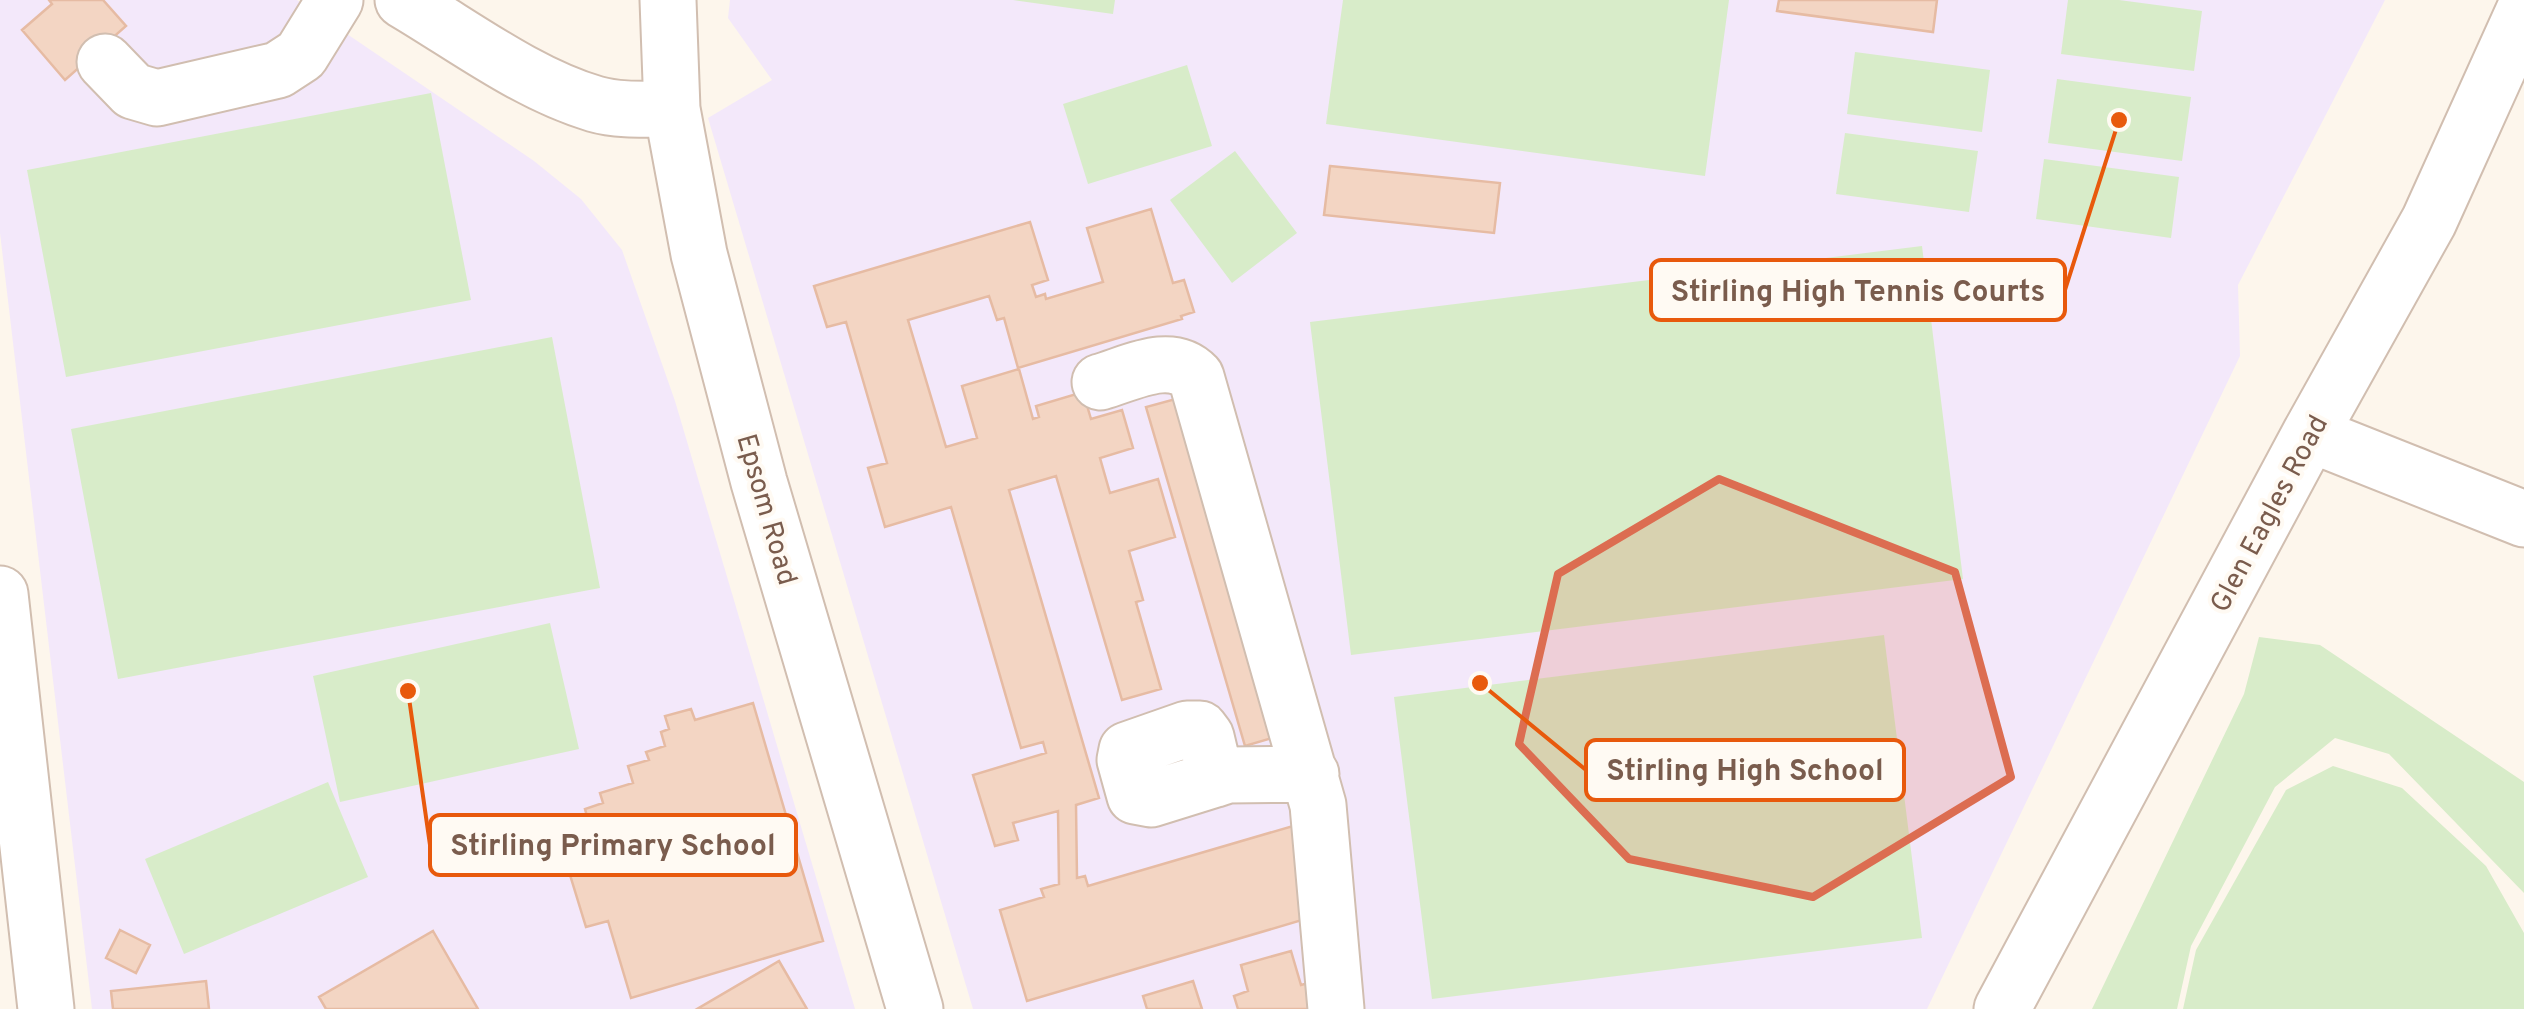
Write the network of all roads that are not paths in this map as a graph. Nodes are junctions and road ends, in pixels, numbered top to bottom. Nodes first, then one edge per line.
1 (334, 0) edge
2 (403, 0) edge
3 (668, 0) edge
4 (2524, 11) edge
5 (105, 62) dead end
6 (672, 109) junction
7 (1100, 382) dead end
8 (2310, 434) junction
9 (2524, 519) edge
10 (0, 594) edge
11 (1311, 774) junction
12 (1216, 779) dead end
13 (46, 1009) edge
14 (914, 1009) edge
15 (1336, 1009) edge
16 (2002, 1009) edge

1 - 5 street
2 - 6 street
3 - 6 street, Epsom Road
4 - 8 street, Glen Eagles Road
6 - 14 street, Epsom Road
7 - 11 street
8 - 9 street
8 - 16 street, Glen Eagles Road
10 - 13 street
11 - 12 street
11 - 15 street

